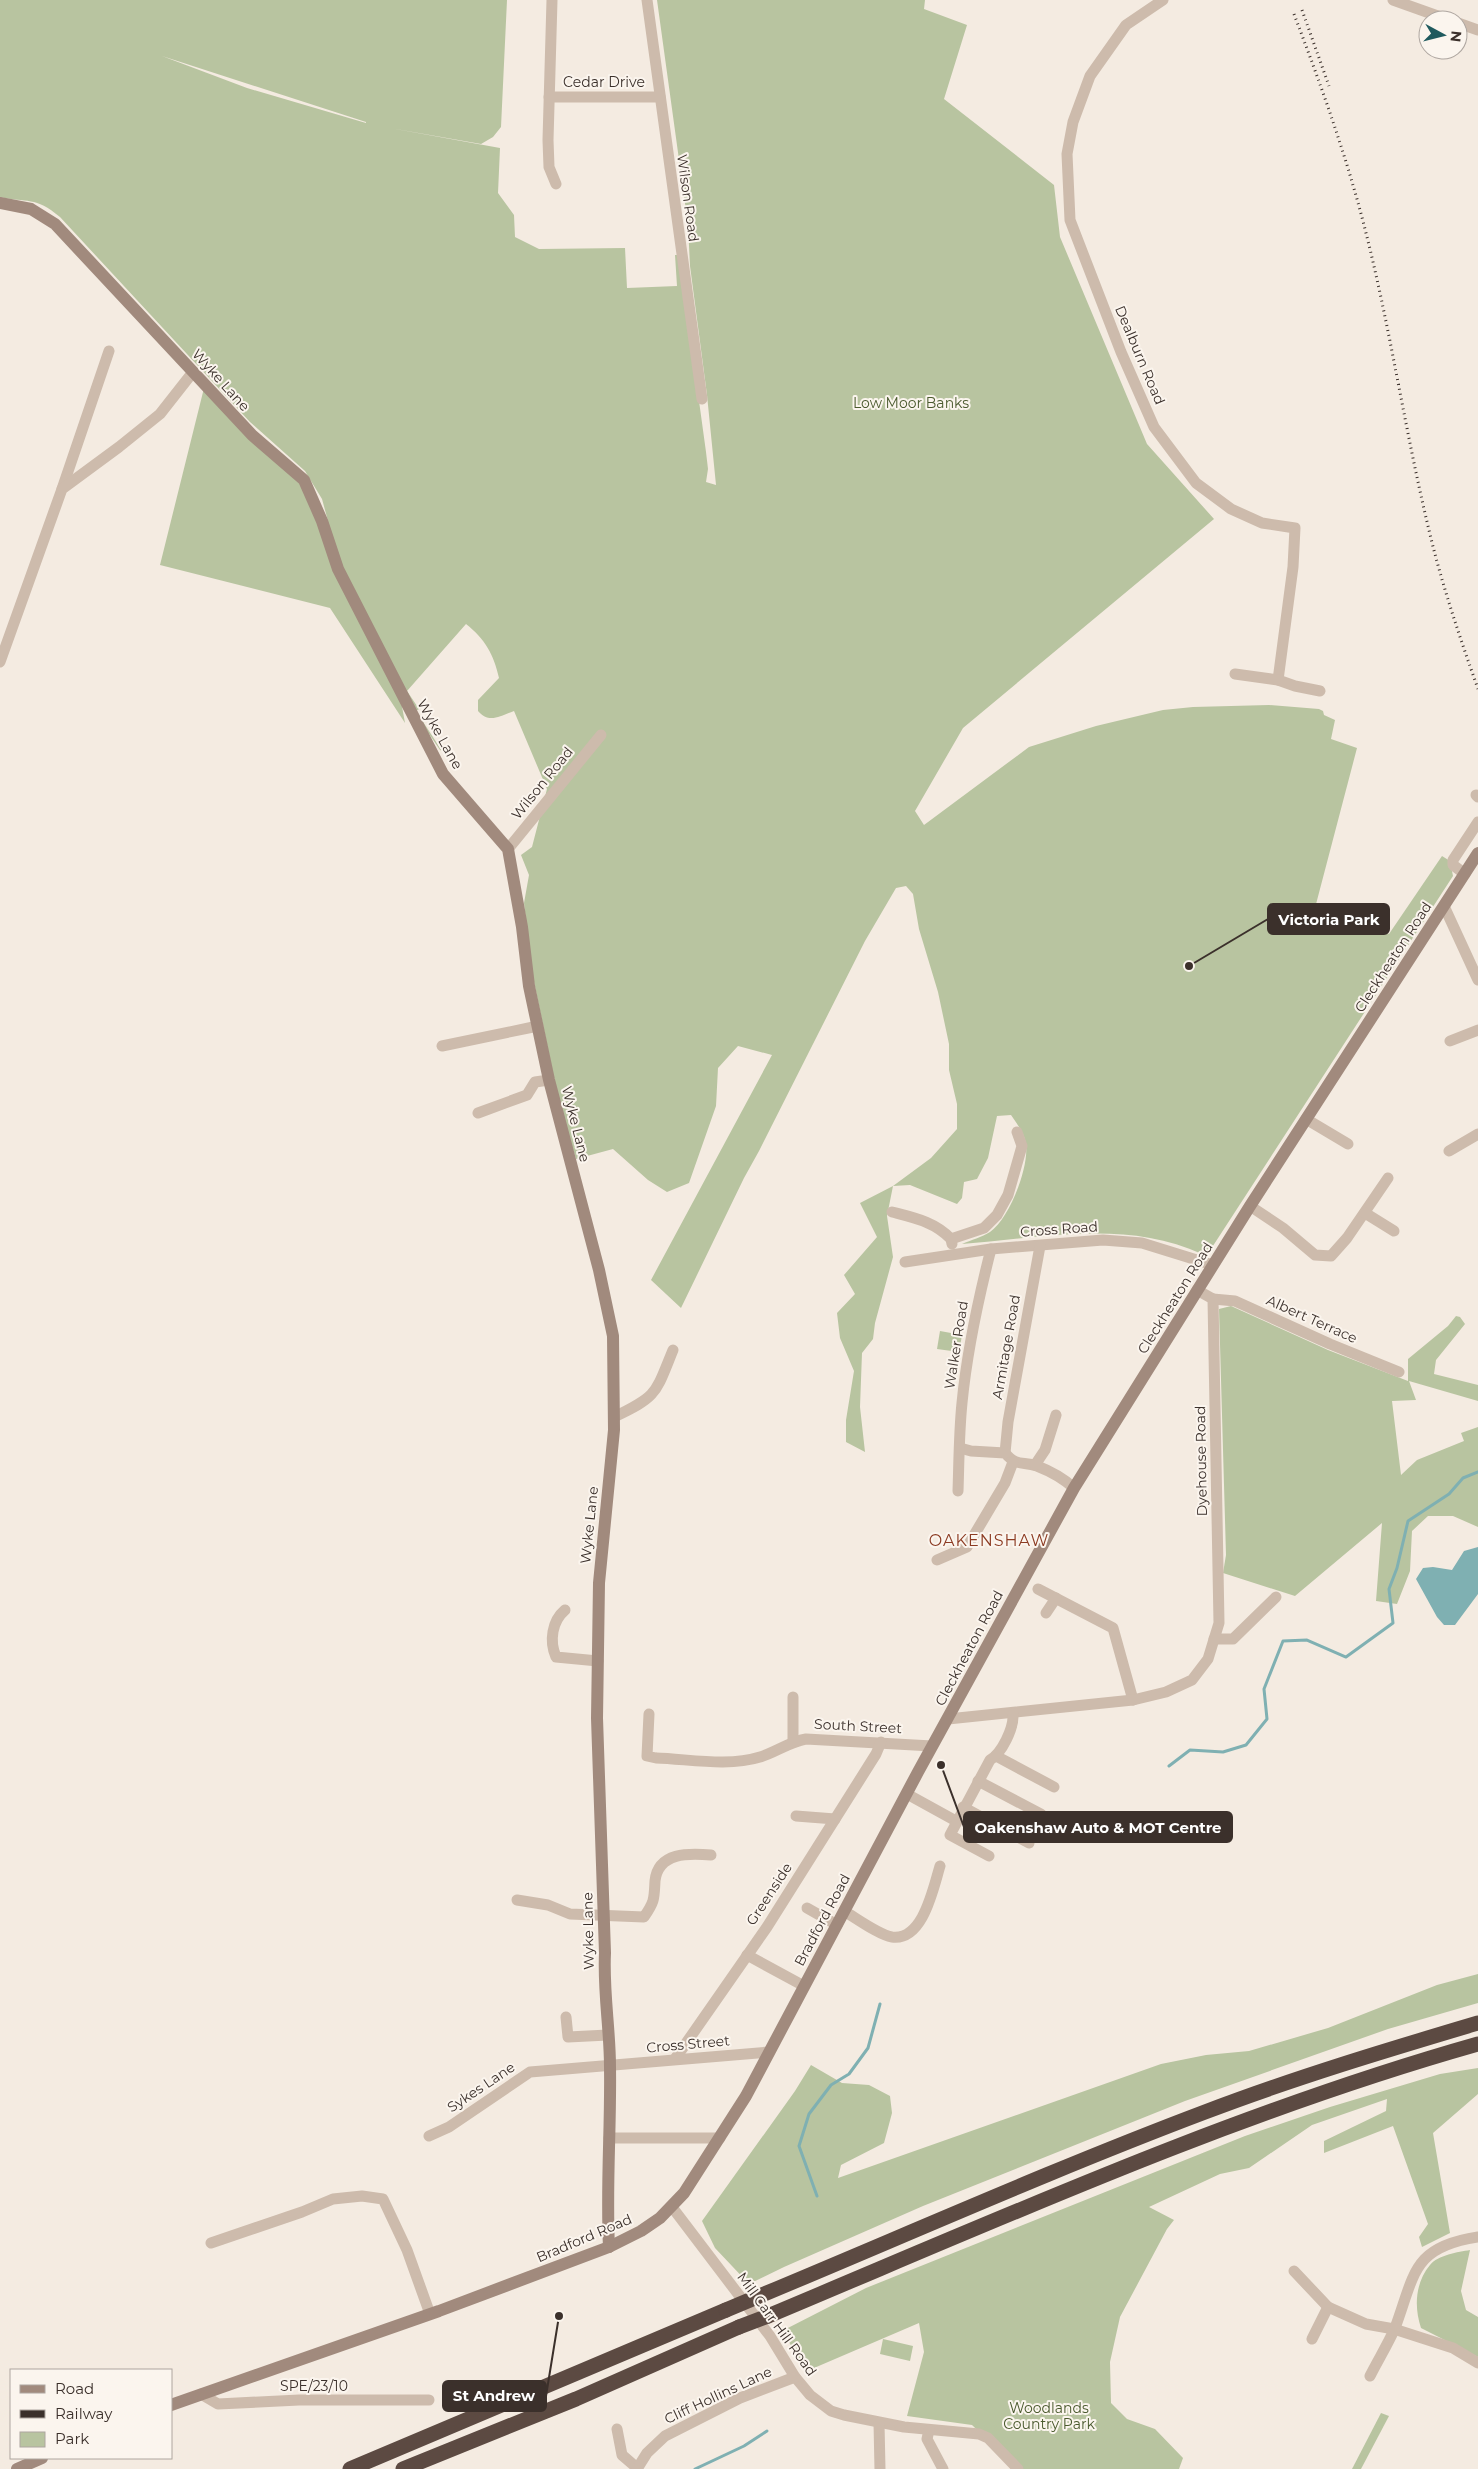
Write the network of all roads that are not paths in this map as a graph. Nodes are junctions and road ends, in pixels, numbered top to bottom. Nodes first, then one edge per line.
1 (552, 0) edge
2 (647, 0) edge
3 (1163, 0) edge
4 (1393, 0) edge
5 (1421, 10) edge
6 (549, 97) junction
7 (660, 97) junction
8 (556, 184) dead end
9 (0, 203) edge
10 (109, 351) dead end
11 (193, 372) junction
12 (702, 399) dead end
13 (62, 489) junction
14 (0, 662) edge
15 (1236, 674) dead end
16 (1278, 680) junction
17 (1320, 691) dead end
18 (600, 735) dead end
19 (1478, 822) edge
20 (508, 849) junction
21 (1478, 853) edge
22 (1464, 874) junction
23 (1444, 906) junction
24 (1478, 980) edge
25 (538, 1026) junction
26 (1478, 1030) edge
27 (1450, 1041) dead end
28 (442, 1046) dead end
29 (549, 1080) junction
30 (478, 1113) dead end
31 (1306, 1119) junction
32 (1018, 1132) dead end
33 (1478, 1134) edge
34 (1348, 1144) dead end
35 (1449, 1151) dead end
36 (1388, 1178) dead end
37 (1250, 1206) junction
38 (892, 1212) dead end
39 (1365, 1213) junction
40 (1394, 1230) dead end
41 (951, 1238) junction
42 (1040, 1246) junction
43 (990, 1249) junction
44 (953, 1256) junction
45 (905, 1262) dead end
46 (1213, 1265) junction
47 (1197, 1290) junction
48 (1212, 1299) junction
49 (673, 1350) dead end
50 (1399, 1372) dead end
51 (1056, 1416) dead end
52 (614, 1417) junction
53 (960, 1448) junction
54 (1009, 1458) junction
55 (1035, 1465) junction
56 (1074, 1488) junction
57 (958, 1491) dead end
58 (938, 1560) dead end
59 (1038, 1589) dead end
60 (1276, 1597) dead end
61 (1056, 1598) junction
62 (564, 1610) dead end
63 (1046, 1613) dead end
64 (1214, 1639) junction
65 (598, 1661) junction
66 (792, 1697) dead end
67 (1133, 1700) junction
68 (649, 1714) dead end
69 (1013, 1714) junction
70 (948, 1719) junction
71 (793, 1742) junction
72 (880, 1742) junction
73 (932, 1746) junction
74 (996, 1756) junction
75 (918, 1772) joint
76 (978, 1781) junction
77 (1054, 1787) dead end
78 (907, 1794) junction
79 (963, 1807) junction
80 (1041, 1814) dead end
81 (796, 1816) dead end
82 (835, 1819) junction
83 (956, 1821) junction
84 (1029, 1843) dead end
85 (711, 1855) dead end
86 (989, 1856) dead end
87 (940, 1866) dead end
88 (517, 1900) dead end
89 (807, 1908) dead end
90 (844, 1911) junction
91 (604, 1916) junction
92 (837, 1925) junction
93 (747, 1955) junction
94 (804, 1986) junction
95 (566, 2017) dead end
96 (1478, 2023) edge
97 (608, 2035) junction
98 (1478, 2044) edge
99 (769, 2052) junction
100 (675, 2059) junction
101 (610, 2067) junction
102 (429, 2136) dead end
103 (609, 2138) junction
104 (720, 2138) junction
105 (672, 2206) junction
106 (1478, 2237) edge
107 (211, 2242) dead end
108 (609, 2247) junction
109 (1294, 2271) dead end
110 (1328, 2308) junction
111 (430, 2314) junction
112 (1394, 2329) junction
113 (1312, 2339) dead end
114 (1478, 2362) edge
115 (1370, 2376) dead end
116 (795, 2377) junction
117 (201, 2394) junction
118 (429, 2400) dead end
119 (172, 2404) edge
120 (879, 2423) junction
121 (616, 2429) dead end
122 (929, 2430) junction
123 (40, 2459) edge
124 (17, 2469) edge
125 (350, 2469) edge
126 (403, 2469) edge
127 (637, 2469) edge
128 (880, 2469) edge
129 (943, 2469) edge
130 (1018, 2469) edge

1 - 6 street, Cedar Drive
2 - 7 street, Wilson Road
3 - 16 street, Dealburn Road
4 - 5 street
6 - 7 street, Cedar Drive
6 - 8 street, Cedar Drive
7 - 12 street, Wilson Road
9 - 11 street, Wyke Lane
10 - 13 street
11 - 13 street
11 - 20 street, Wyke Lane
13 - 14 street
15 - 16 street
16 - 17 street
18 - 20 street, Wilson Road
19 - 22 street
20 - 25 street, Wyke Lane
21 - 22 street, Cleckheaton Road
22 - 23 street, Cleckheaton Road
23 - 24 street
23 - 31 street, Cleckheaton Road
25 - 28 street
25 - 29 street, Wyke Lane
26 - 27 street
29 - 30 street
29 - 52 street, Wyke Lane
31 - 34 street
31 - 37 street, Cleckheaton Road
32 - 41 street
33 - 35 street
36 - 39 street
37 - 39 street
37 - 46 street, Cleckheaton Road
38 - 41 street
39 - 40 street
41 - 44 street
42 - 43 street, Cross Road
42 - 46 street, Cross Road
42 - 54 street, Armitage Road
43 - 44 street, Cross Road
43 - 53 street, Walker Road
44 - 45 street, Cross Road
46 - 47 street, Cleckheaton Road
47 - 48 street
47 - 56 street, Cleckheaton Road
48 - 50 street, Albert Terrace
48 - 64 street, Dyehouse Road
49 - 52 street
51 - 55 street
52 - 65 street, Wyke Lane
53 - 54 street
53 - 57 street, Walker Road
54 - 55 street
54 - 58 street, Armitage Road
55 - 56 street
56 - 70 street, Cleckheaton Road
59 - 61 street
60 - 64 street
61 - 63 street
61 - 67 street
62 - 65 street
64 - 67 street, Dyehouse Road
65 - 91 street, Wyke Lane
66 - 71 street
67 - 69 street, Dyehouse Road
68 - 71 street, South Street
69 - 70 street, Dyehouse Road
69 - 74 street
70 - 73 street, Cleckheaton Road
71 - 72 street, South Street
72 - 73 street, South Street
72 - 82 street, Greenside
73 - 75 street, Cleckheaton Road
74 - 76 street
74 - 77 street
75 - 78 street, Bradford Road
76 - 79 street
76 - 80 street
78 - 83 street
78 - 90 street, Bradford Road
79 - 83 street
79 - 84 street
81 - 82 street
82 - 93 street, Greenside
83 - 86 street
85 - 91 street
87 - 90 street
88 - 91 street
89 - 92 street
90 - 92 street, Bradford Road
91 - 97 street, Wyke Lane
92 - 94 street, Bradford Road
93 - 94 street
93 - 100 street, Greenside
94 - 99 street, Bradford Road
95 - 97 street
96 - 125 highway, bridge
97 - 101 street, Wyke Lane
98 - 126 highway, bridge
99 - 100 street, Cross Street
99 - 104 street, Bradford Road
100 - 101 street, Cross Street
101 - 102 street, Sykes Lane
101 - 103 street, Wyke Lane
103 - 104 street
103 - 108 street, Wyke Lane
104 - 105 street, Bradford Road
105 - 108 street, Bradford Road
105 - 116 street, Mill Carr Hill Road
106 - 112 street
107 - 111 street
108 - 111 street, Bradford Road
109 - 110 street
110 - 112 street
110 - 113 street
111 - 117 street, Bradford Road
112 - 114 street
112 - 115 street
116 - 120 street, Mill Carr Hill Road
116 - 127 street, Cliff Hollins Lane
117 - 118 street, SPE/23/10
117 - 119 street, Bradford Road
120 - 122 street, Mill Carr Hill Road
120 - 128 street
121 - 127 street, Cliff Hollins Lane
122 - 129 street
122 - 130 street, Mill Carr Hill Road
123 - 124 street

